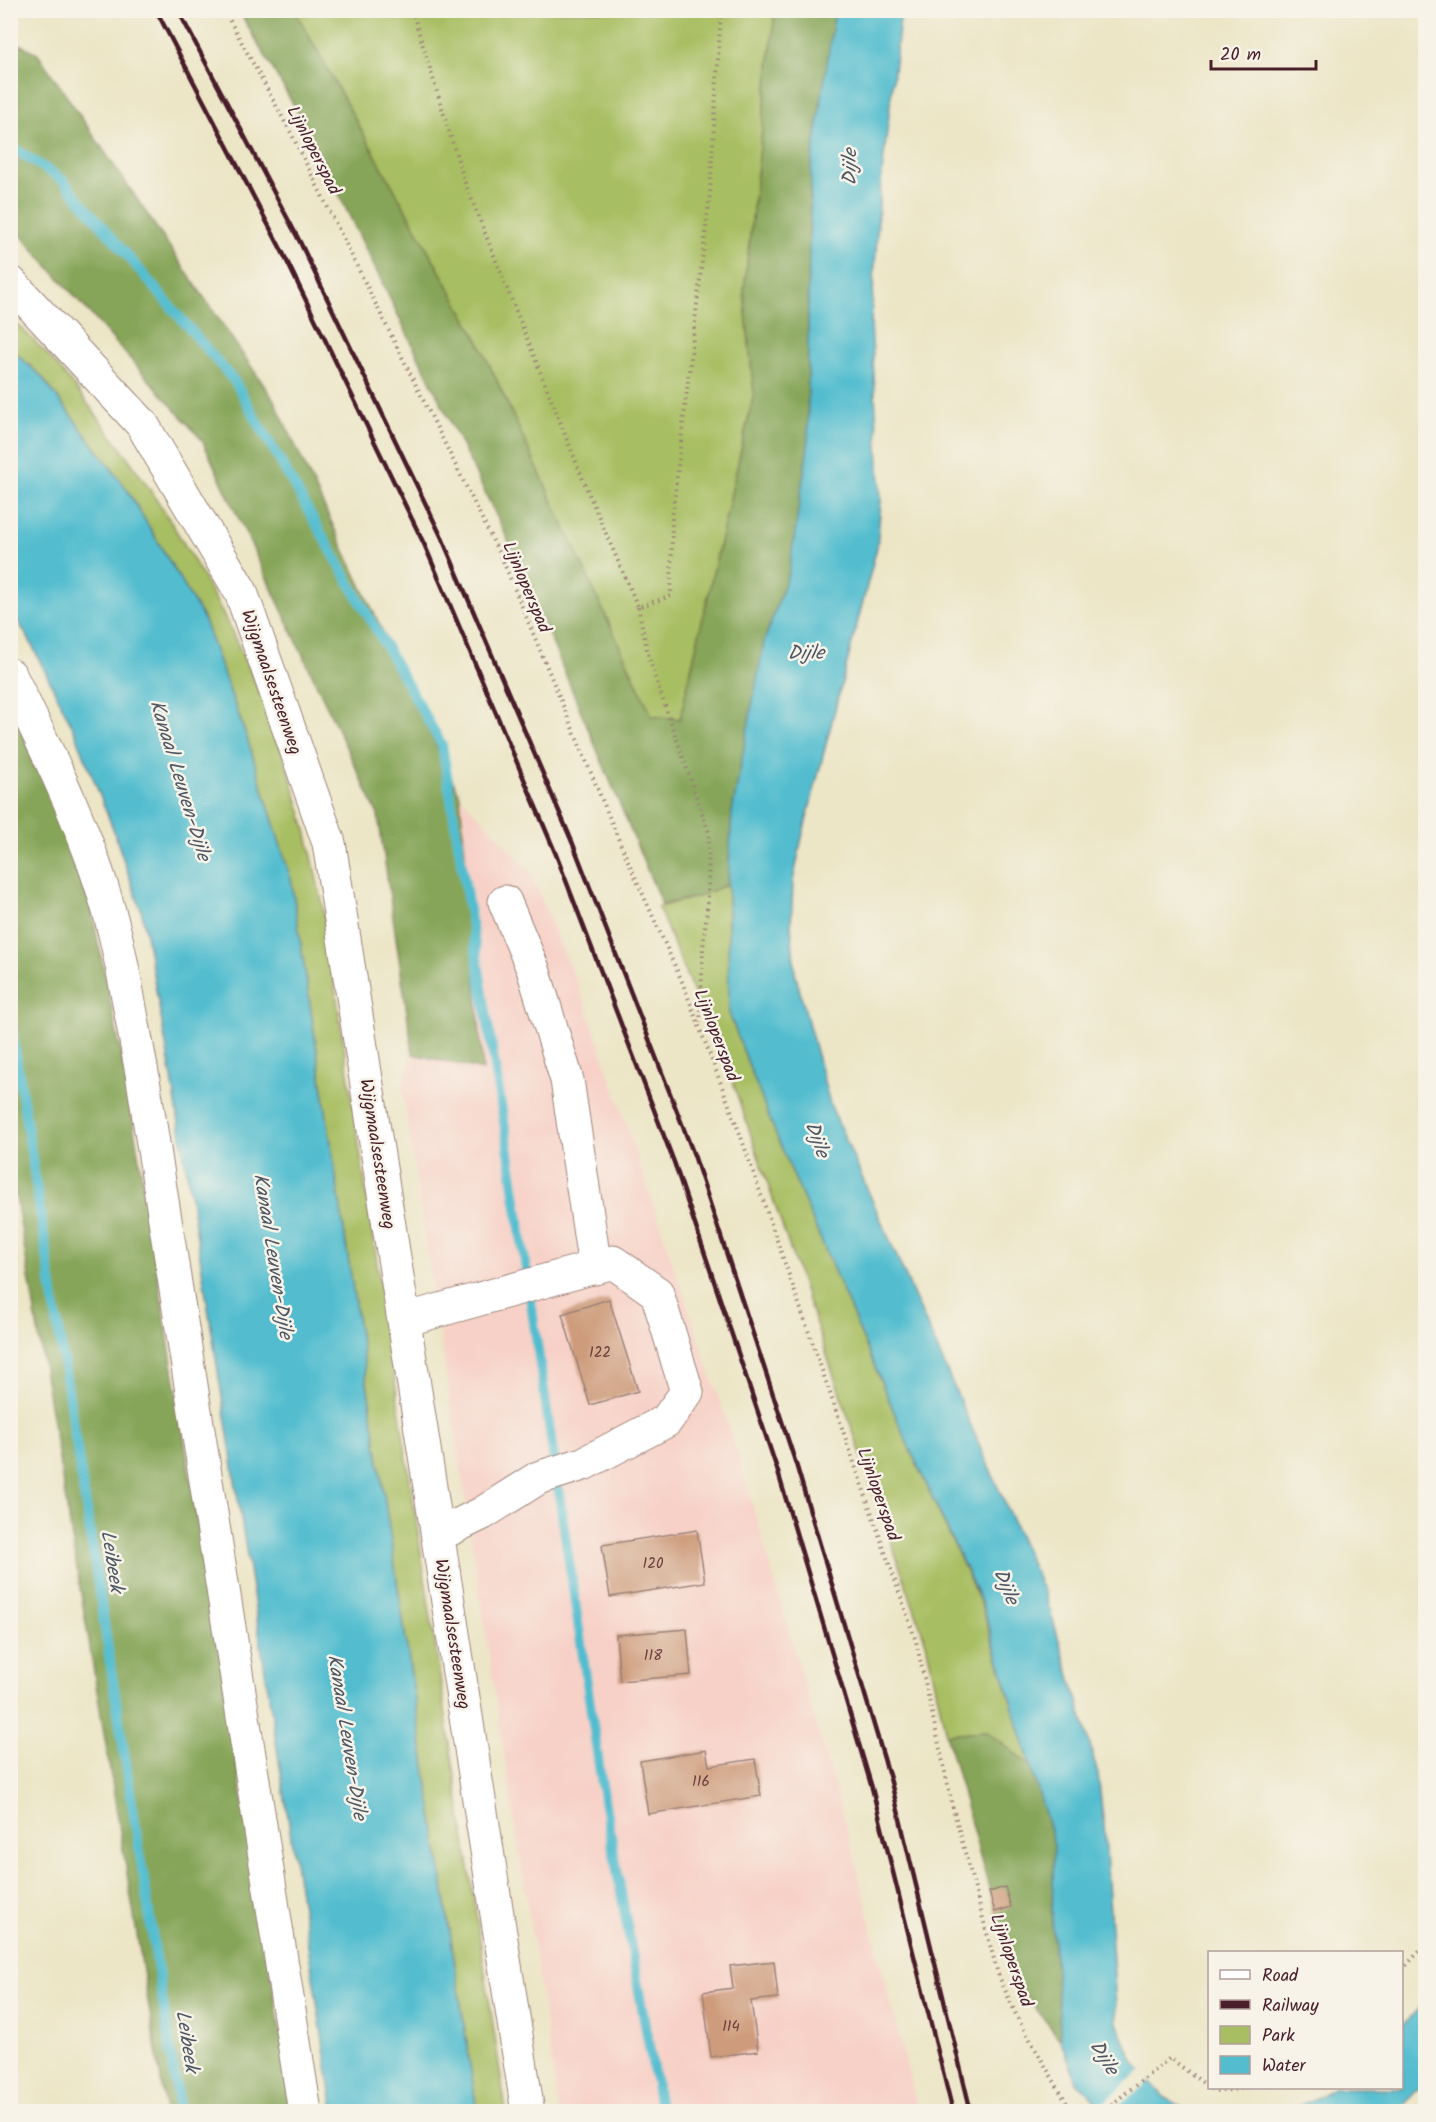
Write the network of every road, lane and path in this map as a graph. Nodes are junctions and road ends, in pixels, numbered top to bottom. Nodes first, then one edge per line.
1 (224, 10) edge
2 (412, 10) edge
3 (721, 10) edge
4 (10, 282) edge
5 (638, 607) junction
6 (10, 675) edge
7 (505, 902) dead end
8 (699, 1028) junction
9 (595, 1268) junction
10 (404, 1320) junction
11 (438, 1535) junction
12 (1425, 1944) edge
13 (1403, 1968) edge
14 (1208, 2087) edge
15 (1211, 2089) edge
16 (1238, 2089) edge
17 (305, 2112) edge
18 (528, 2112) edge
19 (1072, 2112) edge
20 (1102, 2112) edge

1 - 8 path, Lijnloperspad
2 - 5 path
3 - 5 path
4 - 10 street, Wijgmaalsesteenweg
5 - 8 path
6 - 17 street
7 - 9 street
8 - 19 path, Lijnloperspad
9 - 10 street
9 - 11 street
10 - 11 street, Wijgmaalsesteenweg
11 - 18 street, Wijgmaalsesteenweg
12 - 13 path
14 - 20 path
15 - 16 path

